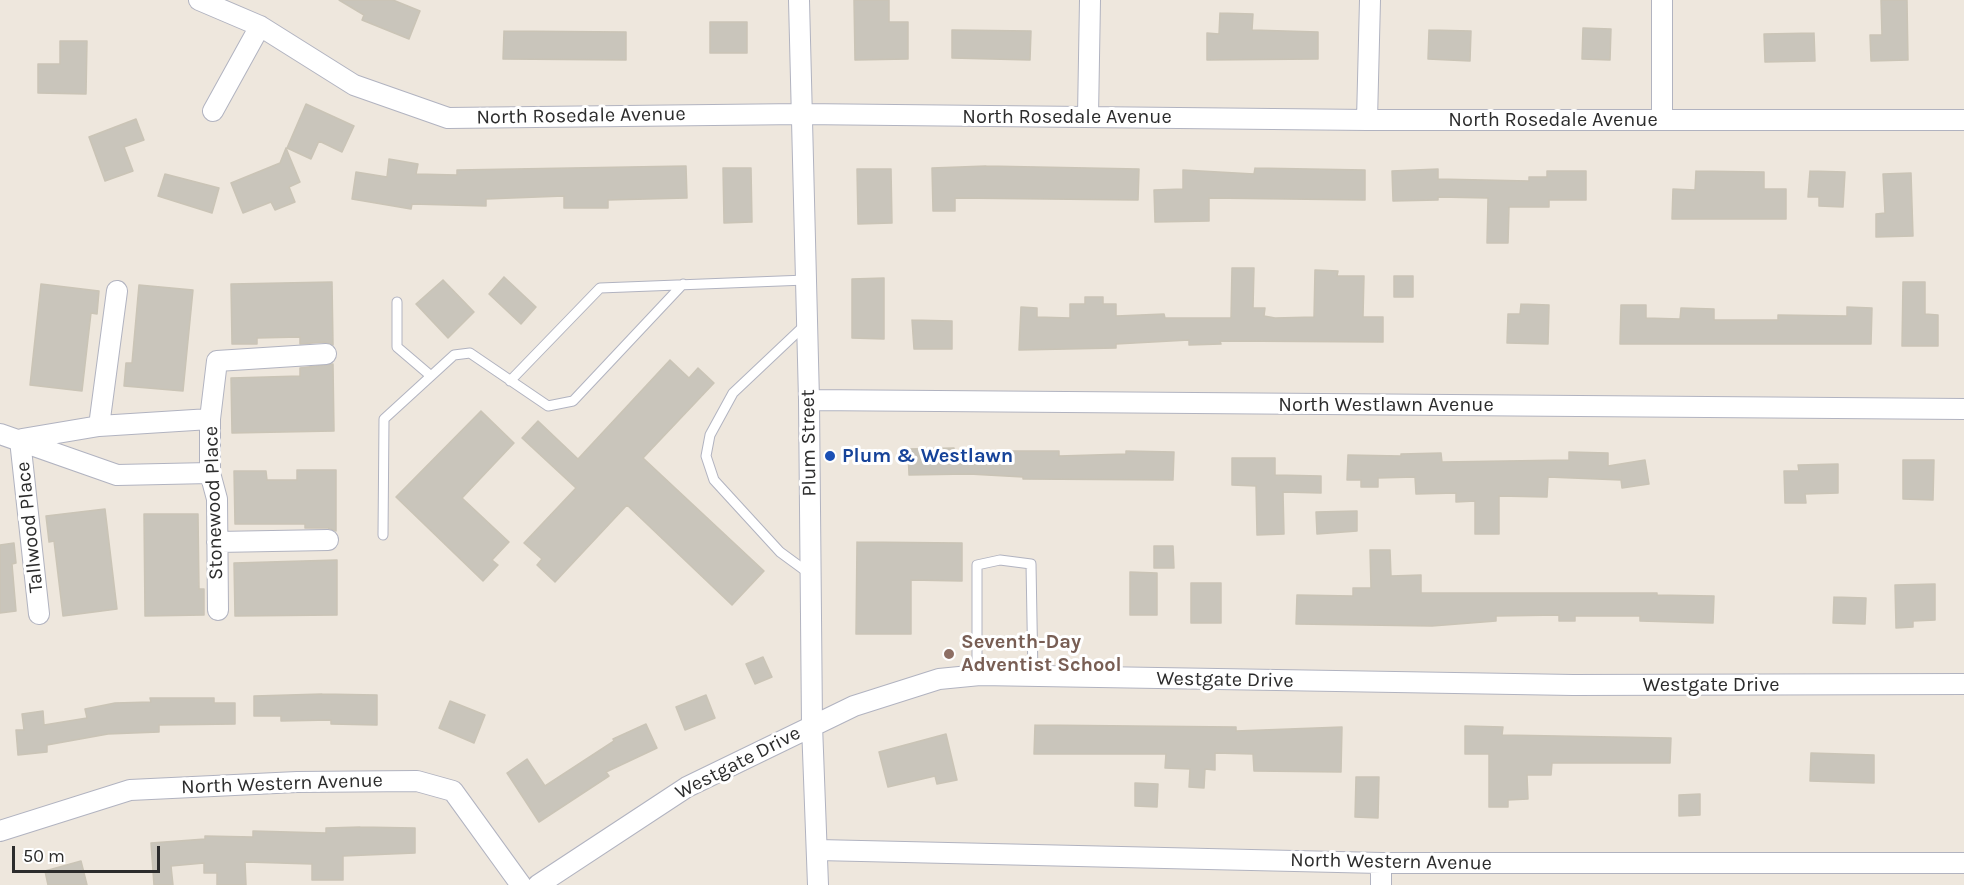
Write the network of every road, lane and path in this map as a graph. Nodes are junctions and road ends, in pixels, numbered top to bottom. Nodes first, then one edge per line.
1 (199, 0) edge
2 (799, 0) edge
3 (1090, 0) edge
4 (1370, 0) edge
5 (1662, 0) edge
6 (260, 26) junction
7 (213, 111) dead end
8 (801, 114) junction
9 (1088, 116) junction
10 (1367, 120) junction
11 (1662, 120) junction
12 (1964, 120) edge
13 (806, 280) junction
14 (683, 284) junction
15 (117, 291) dead end
16 (397, 302) dead end
17 (807, 324) junction
18 (326, 354) dead end
19 (431, 376) junction
20 (510, 381) junction
21 (809, 400) junction
22 (1964, 409) edge
23 (210, 419) junction
24 (99, 426) junction
25 (0, 434) edge
26 (20, 440) junction
27 (0, 441) edge
28 (210, 473) junction
29 (383, 535) dead end
30 (328, 540) dead end
31 (217, 542) junction
32 (811, 574) junction
33 (218, 610) dead end
34 (39, 614) dead end
35 (976, 676) junction
36 (1033, 676) junction
37 (1964, 684) edge
38 (812, 725) junction
39 (0, 831) edge
40 (818, 850) junction
41 (1381, 863) junction
42 (1964, 863) edge
43 (521, 885) edge
44 (538, 885) edge
45 (818, 885) edge
46 (1381, 885) edge

1 - 6 street, North Rosedale Avenue
2 - 8 street, Plum Street
3 - 9 street
4 - 10 street
5 - 11 street
6 - 7 street
6 - 8 street, North Rosedale Avenue
8 - 9 street, North Rosedale Avenue
8 - 13 street, Plum Street
9 - 10 street, North Rosedale Avenue
10 - 11 street, North Rosedale Avenue
11 - 12 street, North Rosedale Avenue
13 - 14 lane
13 - 17 street, Plum Street
14 - 20 lane
14 - 20 lane
15 - 24 street
16 - 19 lane
17 - 21 street, Plum Street
17 - 32 lane
18 - 23 street, Stonewood Place
19 - 20 lane
19 - 29 lane
21 - 22 street, North Westlawn Avenue
21 - 32 street, Plum Street
23 - 24 street
23 - 28 street, Stonewood Place
24 - 26 street
25 - 26 street
26 - 27 street
26 - 28 street
26 - 34 street, Tallwood Place
28 - 31 street, Stonewood Place
30 - 31 street
31 - 33 street, Stonewood Place
32 - 38 street, Plum Street
35 - 36 street, Westgate Drive
35 - 36 lane
35 - 38 street, Westgate Drive
36 - 37 street, Westgate Drive
38 - 40 street, Plum Street
38 - 44 street, Westgate Drive
39 - 43 street, North Western Avenue
40 - 41 street, North Western Avenue
40 - 45 street, Plum Street
41 - 42 street, North Western Avenue
41 - 46 street

